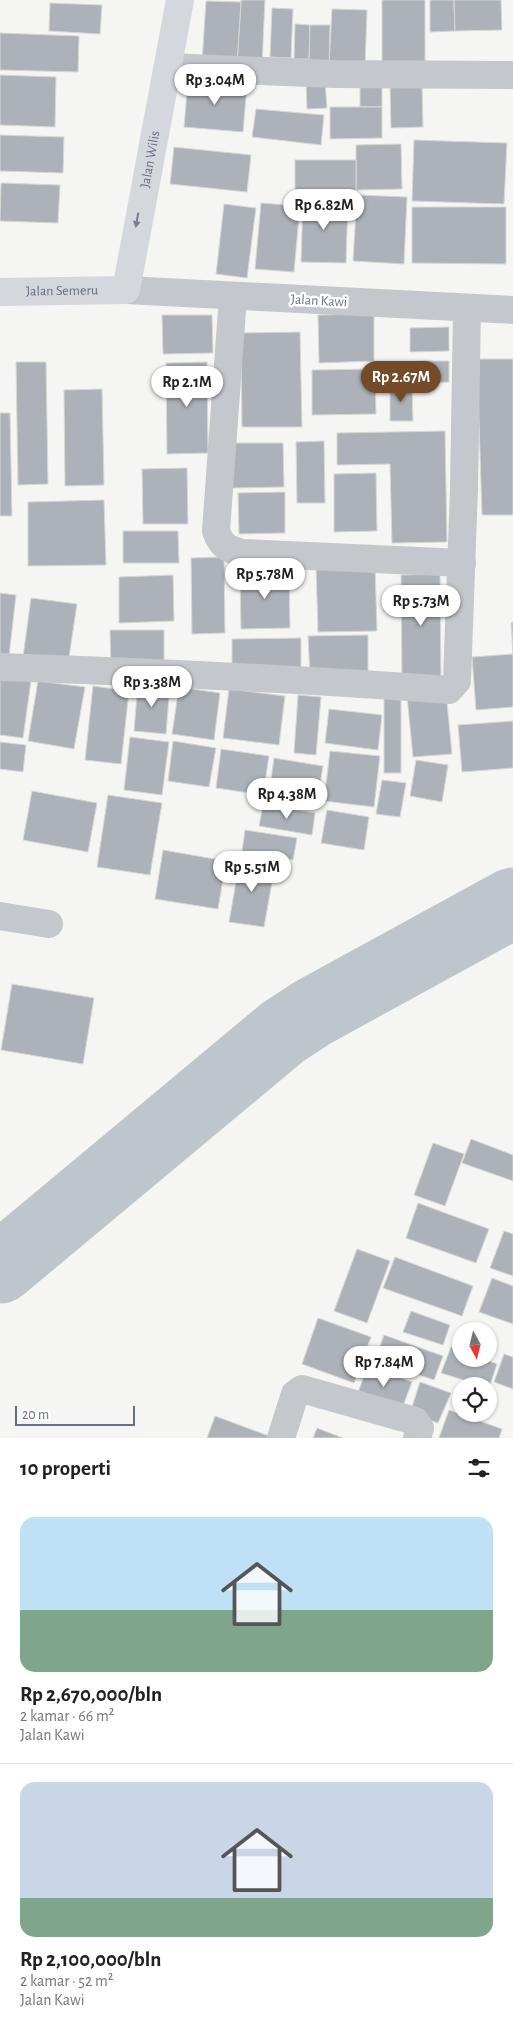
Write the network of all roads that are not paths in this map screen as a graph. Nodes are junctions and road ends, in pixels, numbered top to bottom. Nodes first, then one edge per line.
1 (180, 0) edge
2 (168, 67) junction
3 (513, 76) edge
4 (126, 290) junction
5 (0, 292) edge
6 (234, 296) junction
7 (467, 309) junction
8 (513, 310) edge
9 (462, 563) junction
10 (0, 667) edge
11 (0, 916) edge
12 (50, 924) dead end
13 (281, 1438) edge
14 (417, 1438) edge

1 - 2 main road, Jalan Wilis
2 - 3 street
2 -> 4 main road, Jalan Wilis
4 - 5 main road, Jalan Semeru
4 - 6 street, Jalan Kawi
6 - 7 street, Jalan Kawi
6 - 9 street
7 - 8 street, Jalan Kawi
7 - 9 street
9 - 10 street
11 - 12 street
13 - 14 street

